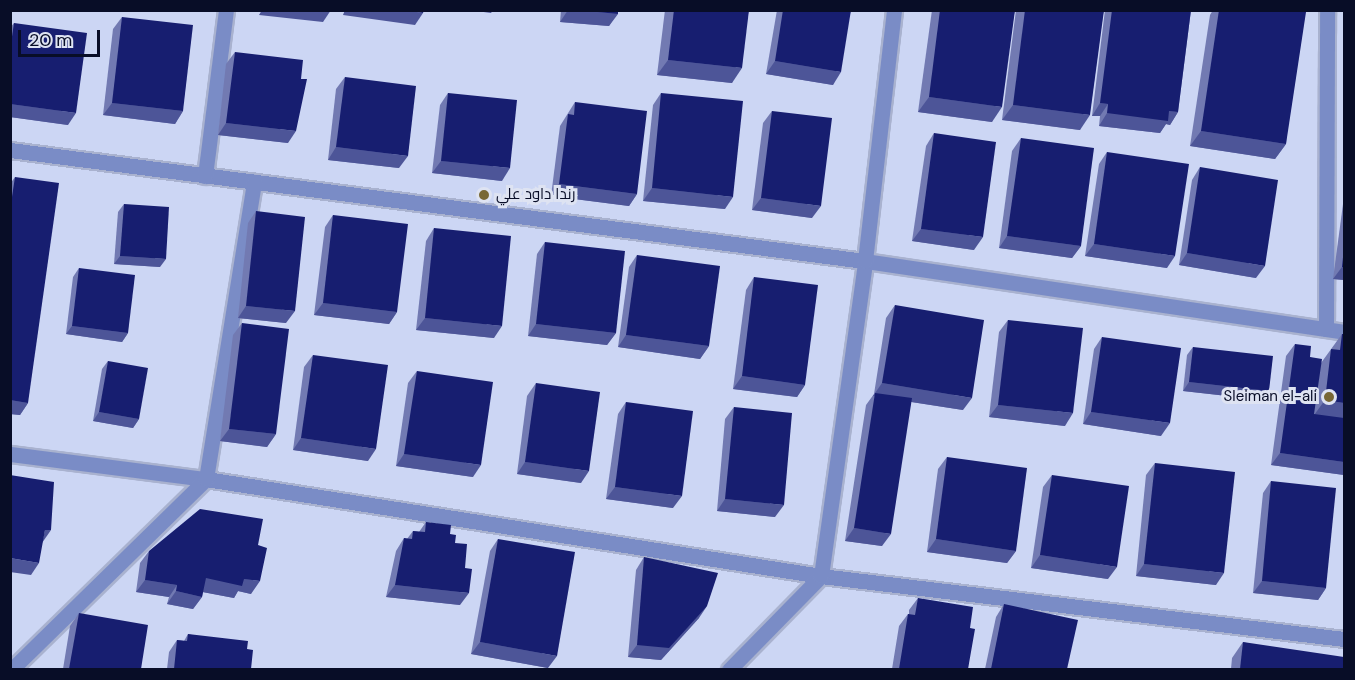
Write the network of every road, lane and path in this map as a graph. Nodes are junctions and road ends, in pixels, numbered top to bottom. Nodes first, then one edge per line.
1 (226, 10) edge
2 (894, 10) edge
3 (1327, 10) edge
4 (10, 150) edge
5 (205, 176) junction
6 (254, 182) junction
7 (865, 261) junction
8 (1326, 329) junction
9 (1344, 332) edge
10 (10, 454) edge
11 (206, 479) junction
12 (821, 576) junction
13 (1344, 639) edge
14 (11, 669) edge
15 (729, 669) edge

1 - 5 street
2 - 7 street
3 - 8 street
4 - 5 street
5 - 6 street
6 - 7 street
6 - 11 street
7 - 8 street
7 - 12 street
8 - 9 street
10 - 11 street
11 - 12 street
11 - 14 street
12 - 13 street
12 - 15 street

